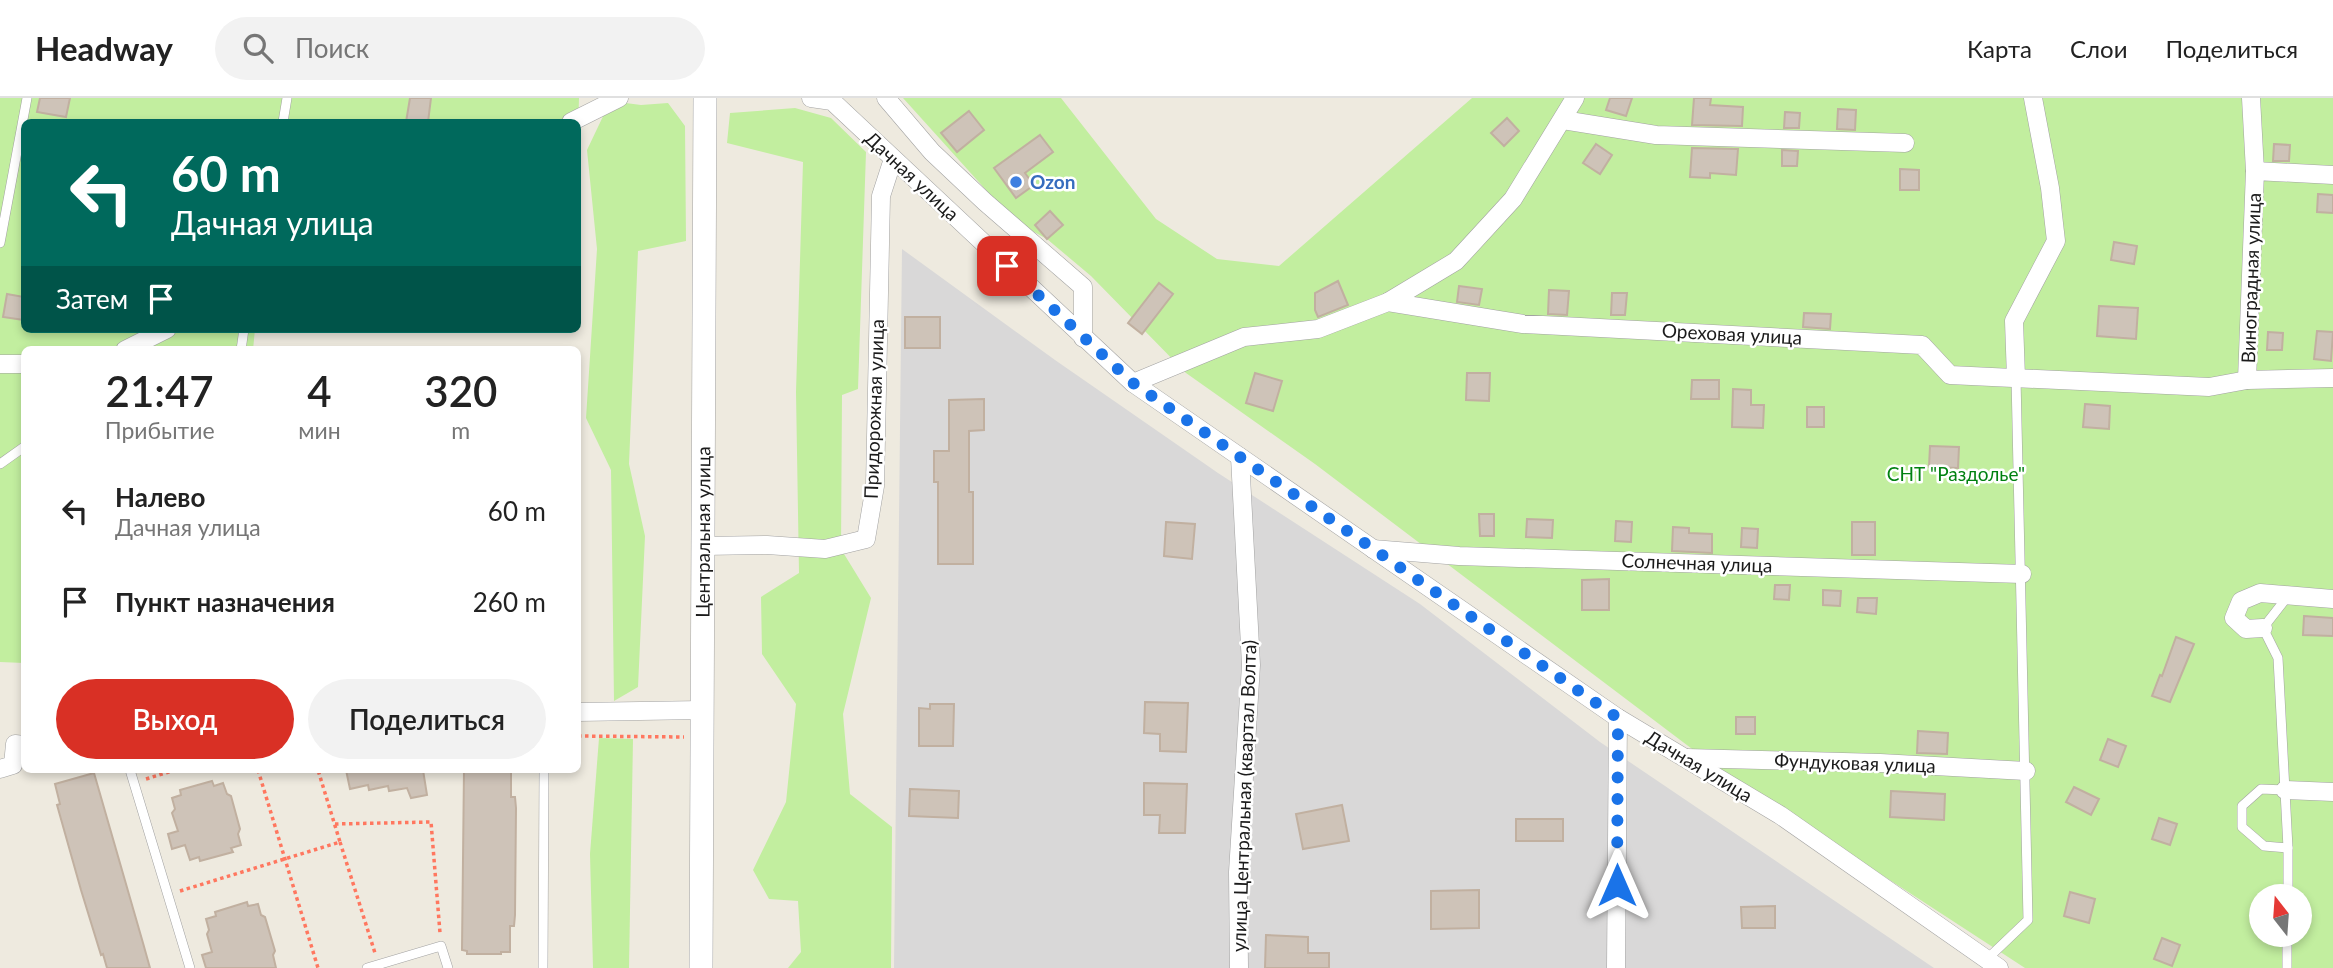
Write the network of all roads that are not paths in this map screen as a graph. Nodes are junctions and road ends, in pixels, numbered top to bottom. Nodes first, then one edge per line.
1 (27, 98) edge
2 (287, 98) edge
3 (618, 98) edge
4 (705, 98) edge
5 (811, 98) edge
6 (886, 98) edge
7 (1576, 98) edge
8 (2033, 98) edge
9 (2251, 98) edge
10 (23, 119) edge
11 (283, 119) edge
12 (577, 119) edge
13 (1563, 120) junction
14 (21, 130) edge
15 (1905, 143) dead end
16 (893, 159) junction
17 (2255, 171) junction
18 (2333, 175) edge
19 (0, 243) edge
20 (1388, 302) junction
21 (159, 333) edge
22 (1083, 338) junction
23 (133, 346) edge
24 (0, 364) edge
25 (21, 364) edge
26 (2016, 378) junction
27 (2333, 378) edge
28 (2248, 380) junction
29 (1133, 383) junction
30 (21, 449) edge
31 (1240, 457) junction
32 (0, 464) edge
33 (703, 546) junction
34 (1373, 548) junction
35 (2022, 573) junction
36 (2288, 596) junction
37 (2333, 599) edge
38 (2263, 628) junction
39 (702, 710) junction
40 (581, 712) edge
41 (1618, 718) junction
42 (21, 745) edge
43 (1684, 758) junction
44 (0, 769) edge
45 (2026, 771) junction
46 (131, 773) edge
47 (544, 773) edge
48 (2285, 790) junction
49 (2333, 792) edge
50 (2288, 848) junction
51 (2288, 884) edge
52 (2287, 947) edge
53 (1992, 964) edge
54 (190, 968) edge
55 (367, 968) edge
56 (448, 968) edge
57 (543, 968) edge
58 (701, 968) edge
59 (1239, 968) edge
60 (1616, 968) edge
61 (2287, 968) edge

1 - 10 lane
2 - 11 lane
3 - 12 street
4 - 33 street, Центральная улица
5 - 16 street, Дачная улица
6 - 22 street
7 - 13 street
8 - 26 street
9 - 17 street
13 - 15 street
13 - 20 street
14 - 19 lane
16 - 22 street, Дачная улица
16 - 33 street, Придорожная улица
17 - 18 street, Виноградная улица
17 - 28 street, Виноградная улица
20 - 26 street, Ореховая улица
20 - 29 street
21 - 23 street
22 - 29 street, Дачная улица
24 - 25 street
26 - 28 street, Ореховая улица
26 - 35 lane
27 - 28 street, Ореховая улица
29 - 31 street, Дачная улица
30 - 32 lane
31 - 34 street, Дачная улица
31 - 59 street, улица Центральная (квартал Волта)
33 - 39 street, Центральная улица
34 - 35 street, Солнечная улица
34 - 41 street, Дачная улица
35 - 45 lane
36 - 37 street
36 - 38 lane
36 - 38 street
38 - 48 lane
39 - 40 street
39 - 58 street, Центральная улица
41 - 43 street, Дачная улица
41 - 60 street
42 - 44 street
43 - 45 street, Фундуковая улица
43 - 53 street, Дачная улица
45 - 53 lane
46 - 54 lane
47 - 57 lane
48 - 49 street
48 - 50 lane
48 - 50 lane
50 - 51 lane
52 - 61 lane
55 - 56 lane

